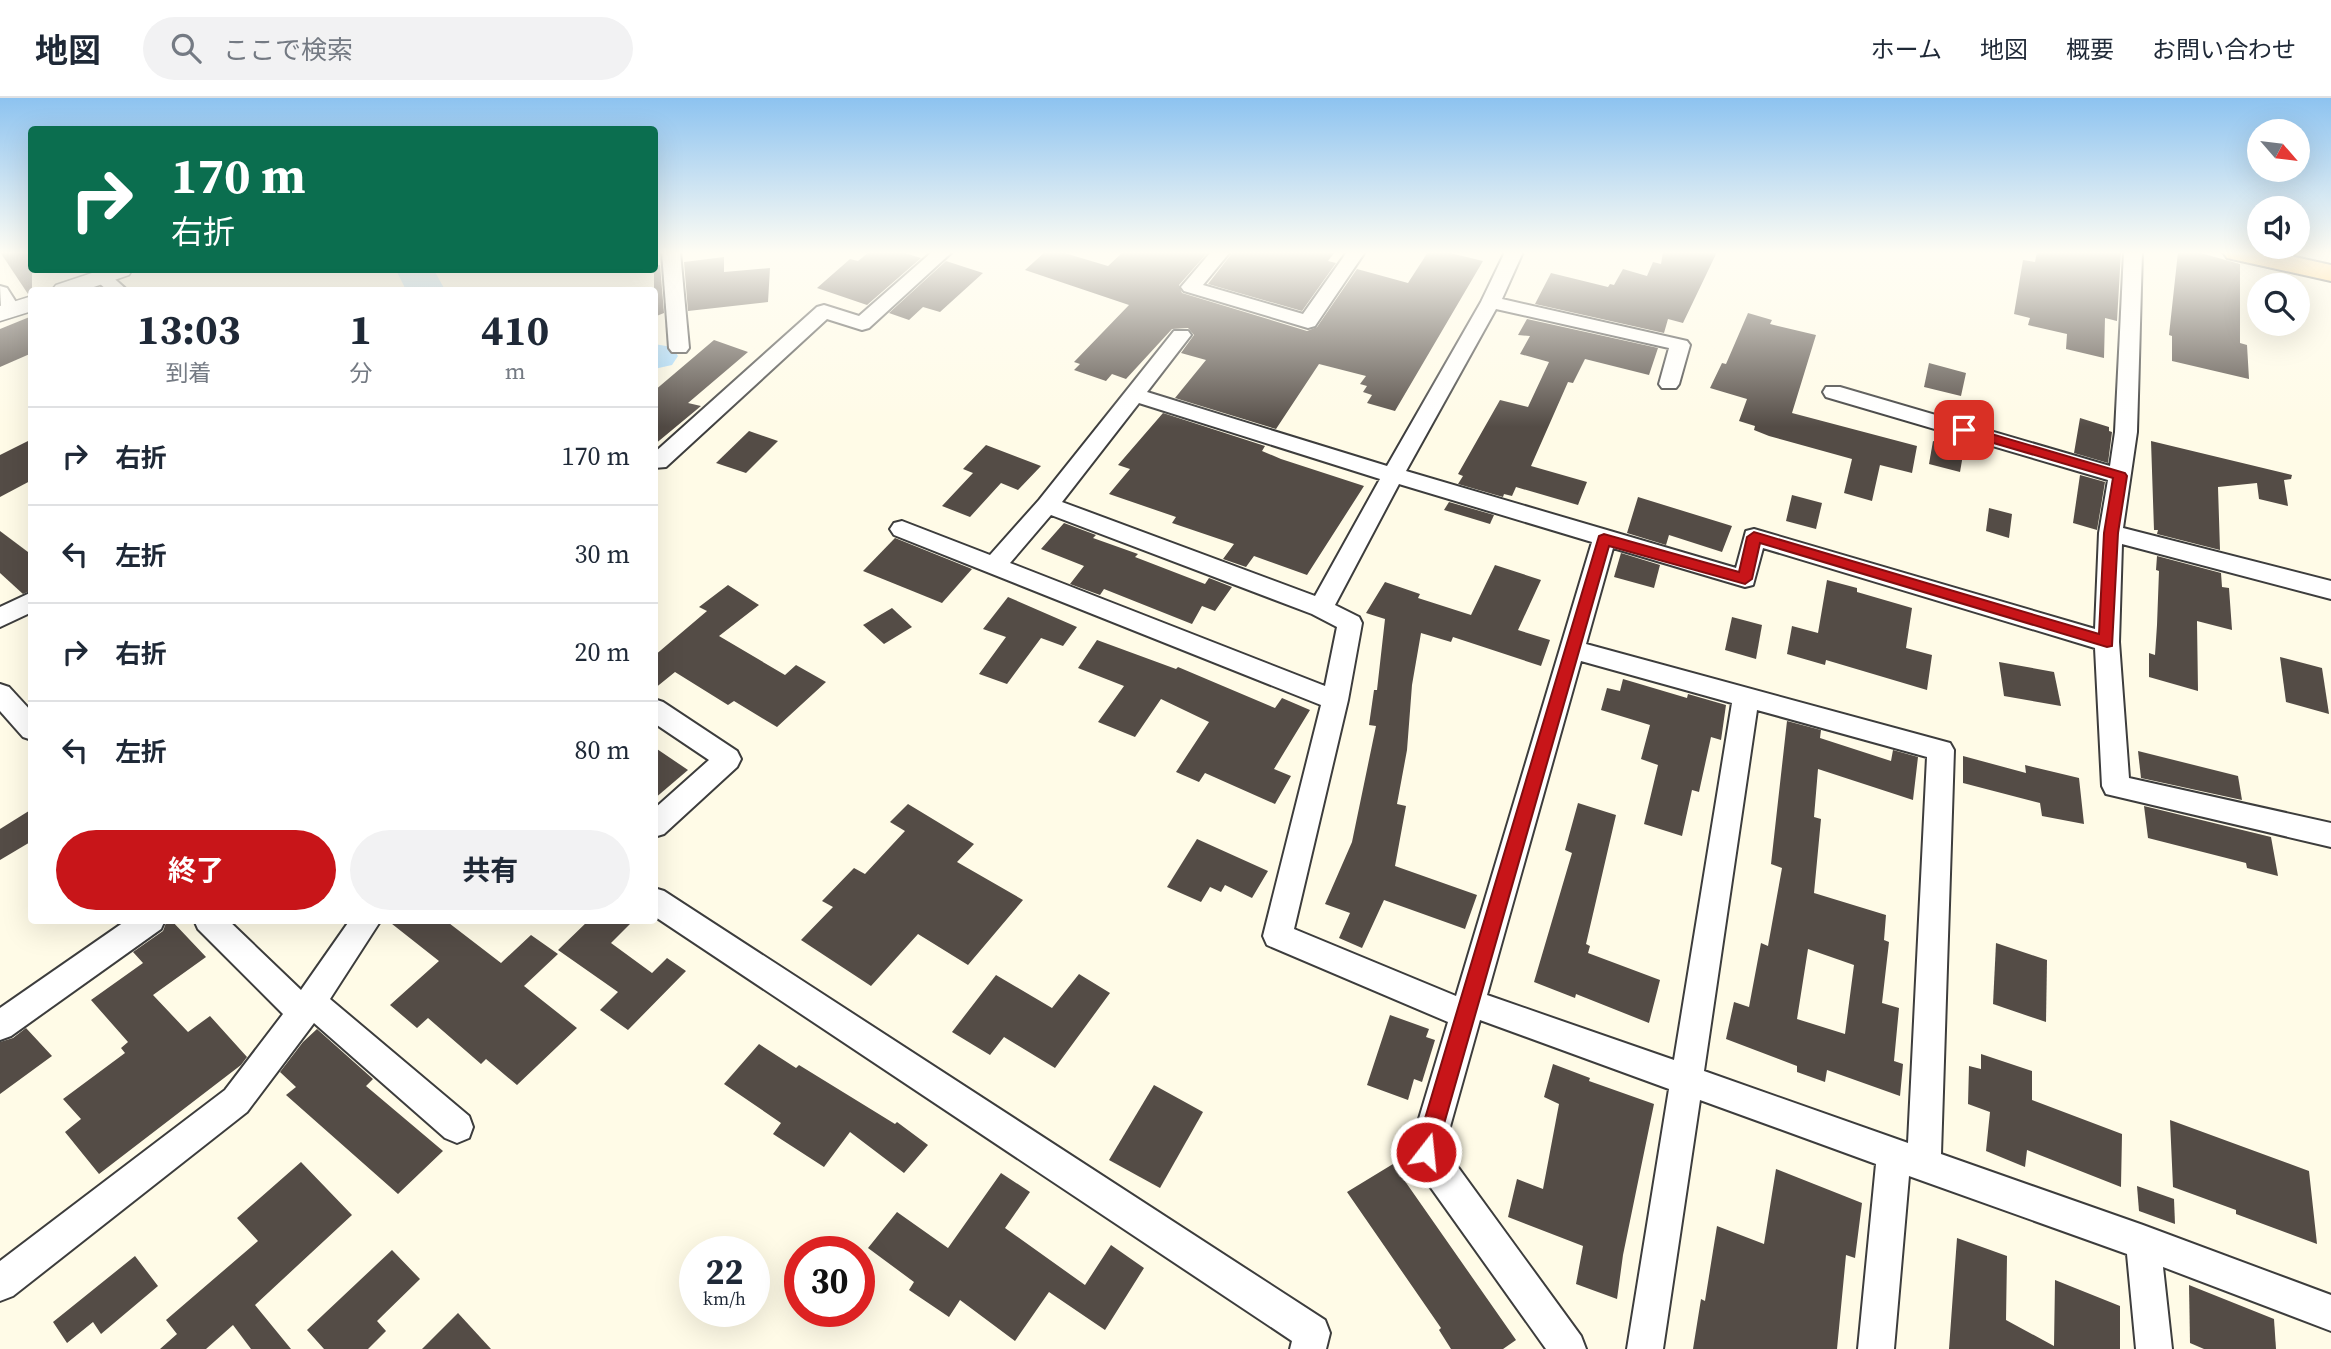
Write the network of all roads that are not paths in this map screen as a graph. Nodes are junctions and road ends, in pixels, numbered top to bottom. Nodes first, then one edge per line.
1 (676, 310) edge
2 (877, 310) edge
3 (1269, 310) edge
4 (1316, 310) edge
5 (1487, 310) edge
6 (1529, 310) edge
7 (2131, 310) edge
8 (1181, 335) dead end
9 (679, 348) dead end
10 (1669, 384) dead end
11 (1833, 393) dead end
12 (1136, 395) junction
13 (658, 462) dead end
14 (1393, 475) junction
15 (2120, 476) junction
16 (1047, 505) junction
17 (902, 529) dead end
18 (2111, 533) junction
19 (1604, 539) junction
20 (994, 566) junction
21 (2331, 590) edge
22 (28, 603) edge
23 (1321, 608) junction
24 (0, 618) edge
25 (2107, 642) junction
26 (1570, 649) junction
27 (0, 694) edge
28 (1746, 696) junction
29 (1335, 700) junction
30 (658, 712) edge
31 (28, 726) edge
32 (658, 822) edge
33 (2331, 835) edge
34 (658, 903) edge
35 (145, 924) edge
36 (212, 924) edge
37 (364, 924) edge
38 (307, 1008) junction
39 (1466, 1008) junction
40 (0, 1026) edge
41 (1686, 1080) junction
42 (457, 1127) dead end
43 (1909, 1160) junction
44 (2143, 1242) junction
45 (0, 1283) edge
46 (2331, 1313) edge
47 (1308, 1349) edge
48 (1568, 1349) edge
49 (1645, 1349) edge
50 (1876, 1349) edge
51 (2154, 1349) edge

1 - 9 street
2 - 13 street
3 - 4 street
5 - 14 street
6 - 10 street
7 - 15 street
8 - 12 street
11 - 15 street
12 - 14 street
12 - 16 street
14 - 19 street
14 - 23 street
15 - 18 street
16 - 20 street
16 - 23 street
17 - 20 street
18 - 21 street
18 - 25 street
19 - 25 street
19 - 26 street
20 - 29 street
22 - 24 street
23 - 29 street
25 - 33 street
26 - 28 street
26 - 39 street
27 - 31 street
28 - 41 street
28 - 43 street
29 - 39 street
30 - 32 street
34 - 47 street
35 - 40 street
36 - 38 street
37 - 38 street
38 - 42 street
38 - 45 street
39 - 41 street
39 - 48 street
41 - 43 street
41 - 49 street
43 - 44 street
43 - 50 street
44 - 46 street
44 - 51 street

